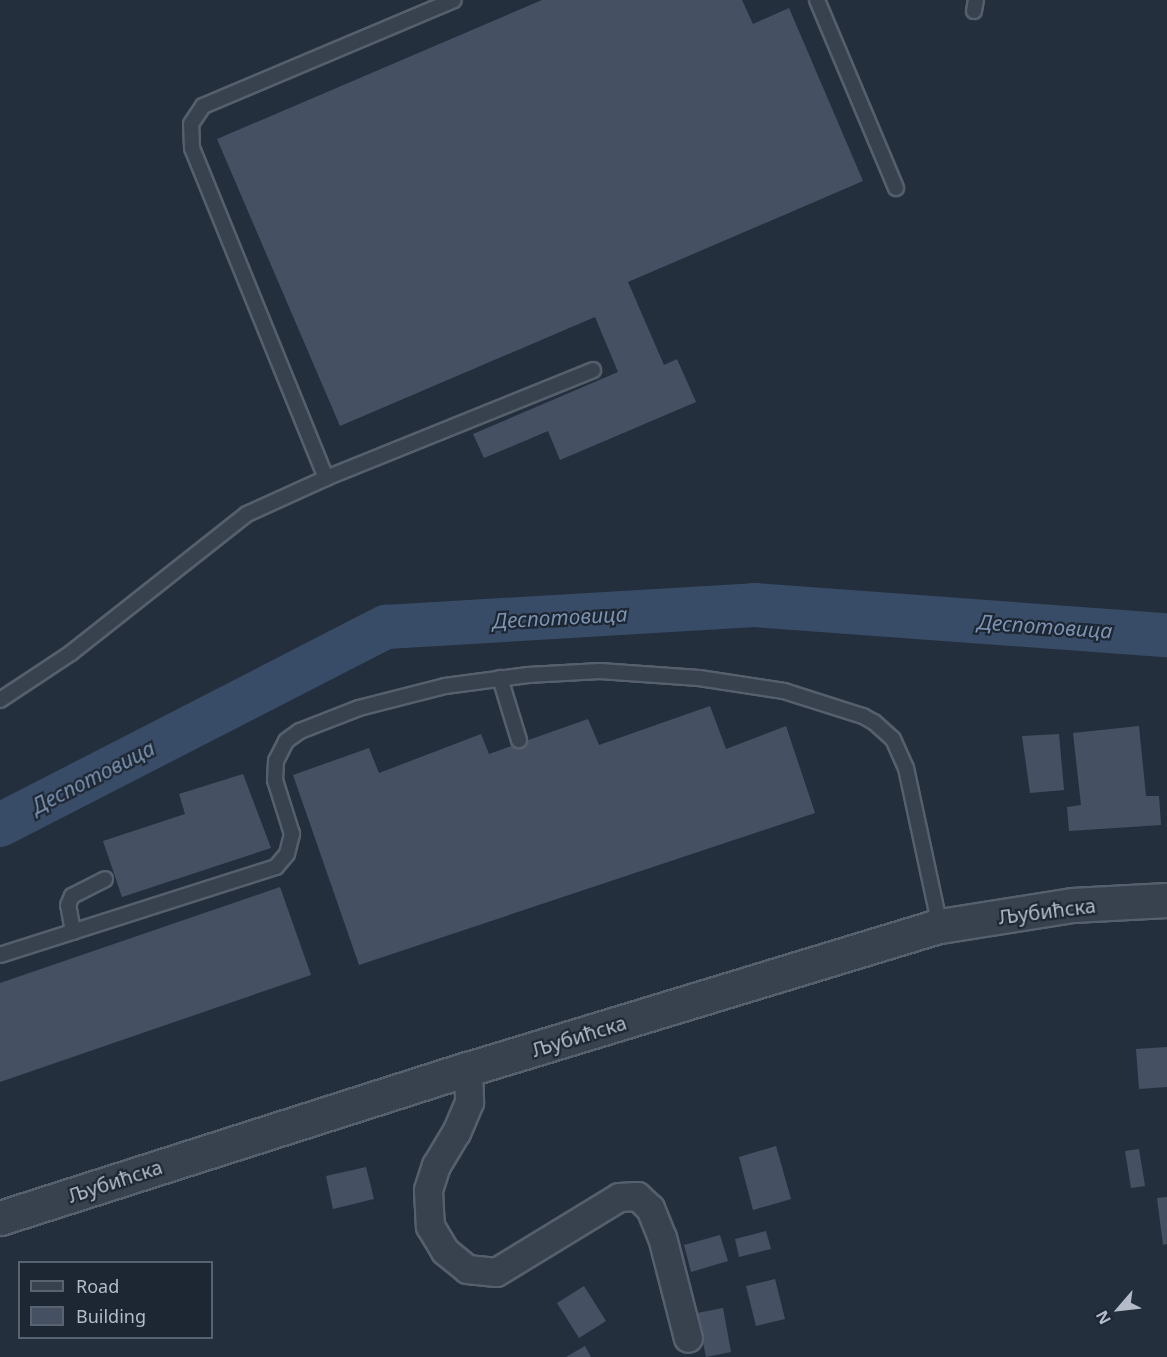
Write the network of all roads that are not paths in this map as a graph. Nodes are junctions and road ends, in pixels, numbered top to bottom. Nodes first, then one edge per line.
1 (454, 0) edge
2 (817, 0) edge
3 (896, 188) dead end
4 (593, 370) dead end
5 (326, 478) junction
6 (500, 678) junction
7 (0, 700) edge
8 (519, 740) dead end
9 (105, 879) dead end
10 (1167, 900) edge
11 (940, 926) junction
12 (73, 932) junction
13 (0, 955) edge
14 (468, 1069) junction
15 (0, 1218) edge
16 (688, 1338) dead end

1 - 5 lane
2 - 3 lane
4 - 5 lane
5 - 7 lane
6 - 8 lane
6 - 11 lane
6 - 12 lane
9 - 12 lane
10 - 11 street, Љубићска
11 - 14 street, Љубићска
12 - 13 lane
14 - 15 street, Љубићска
14 - 16 street

